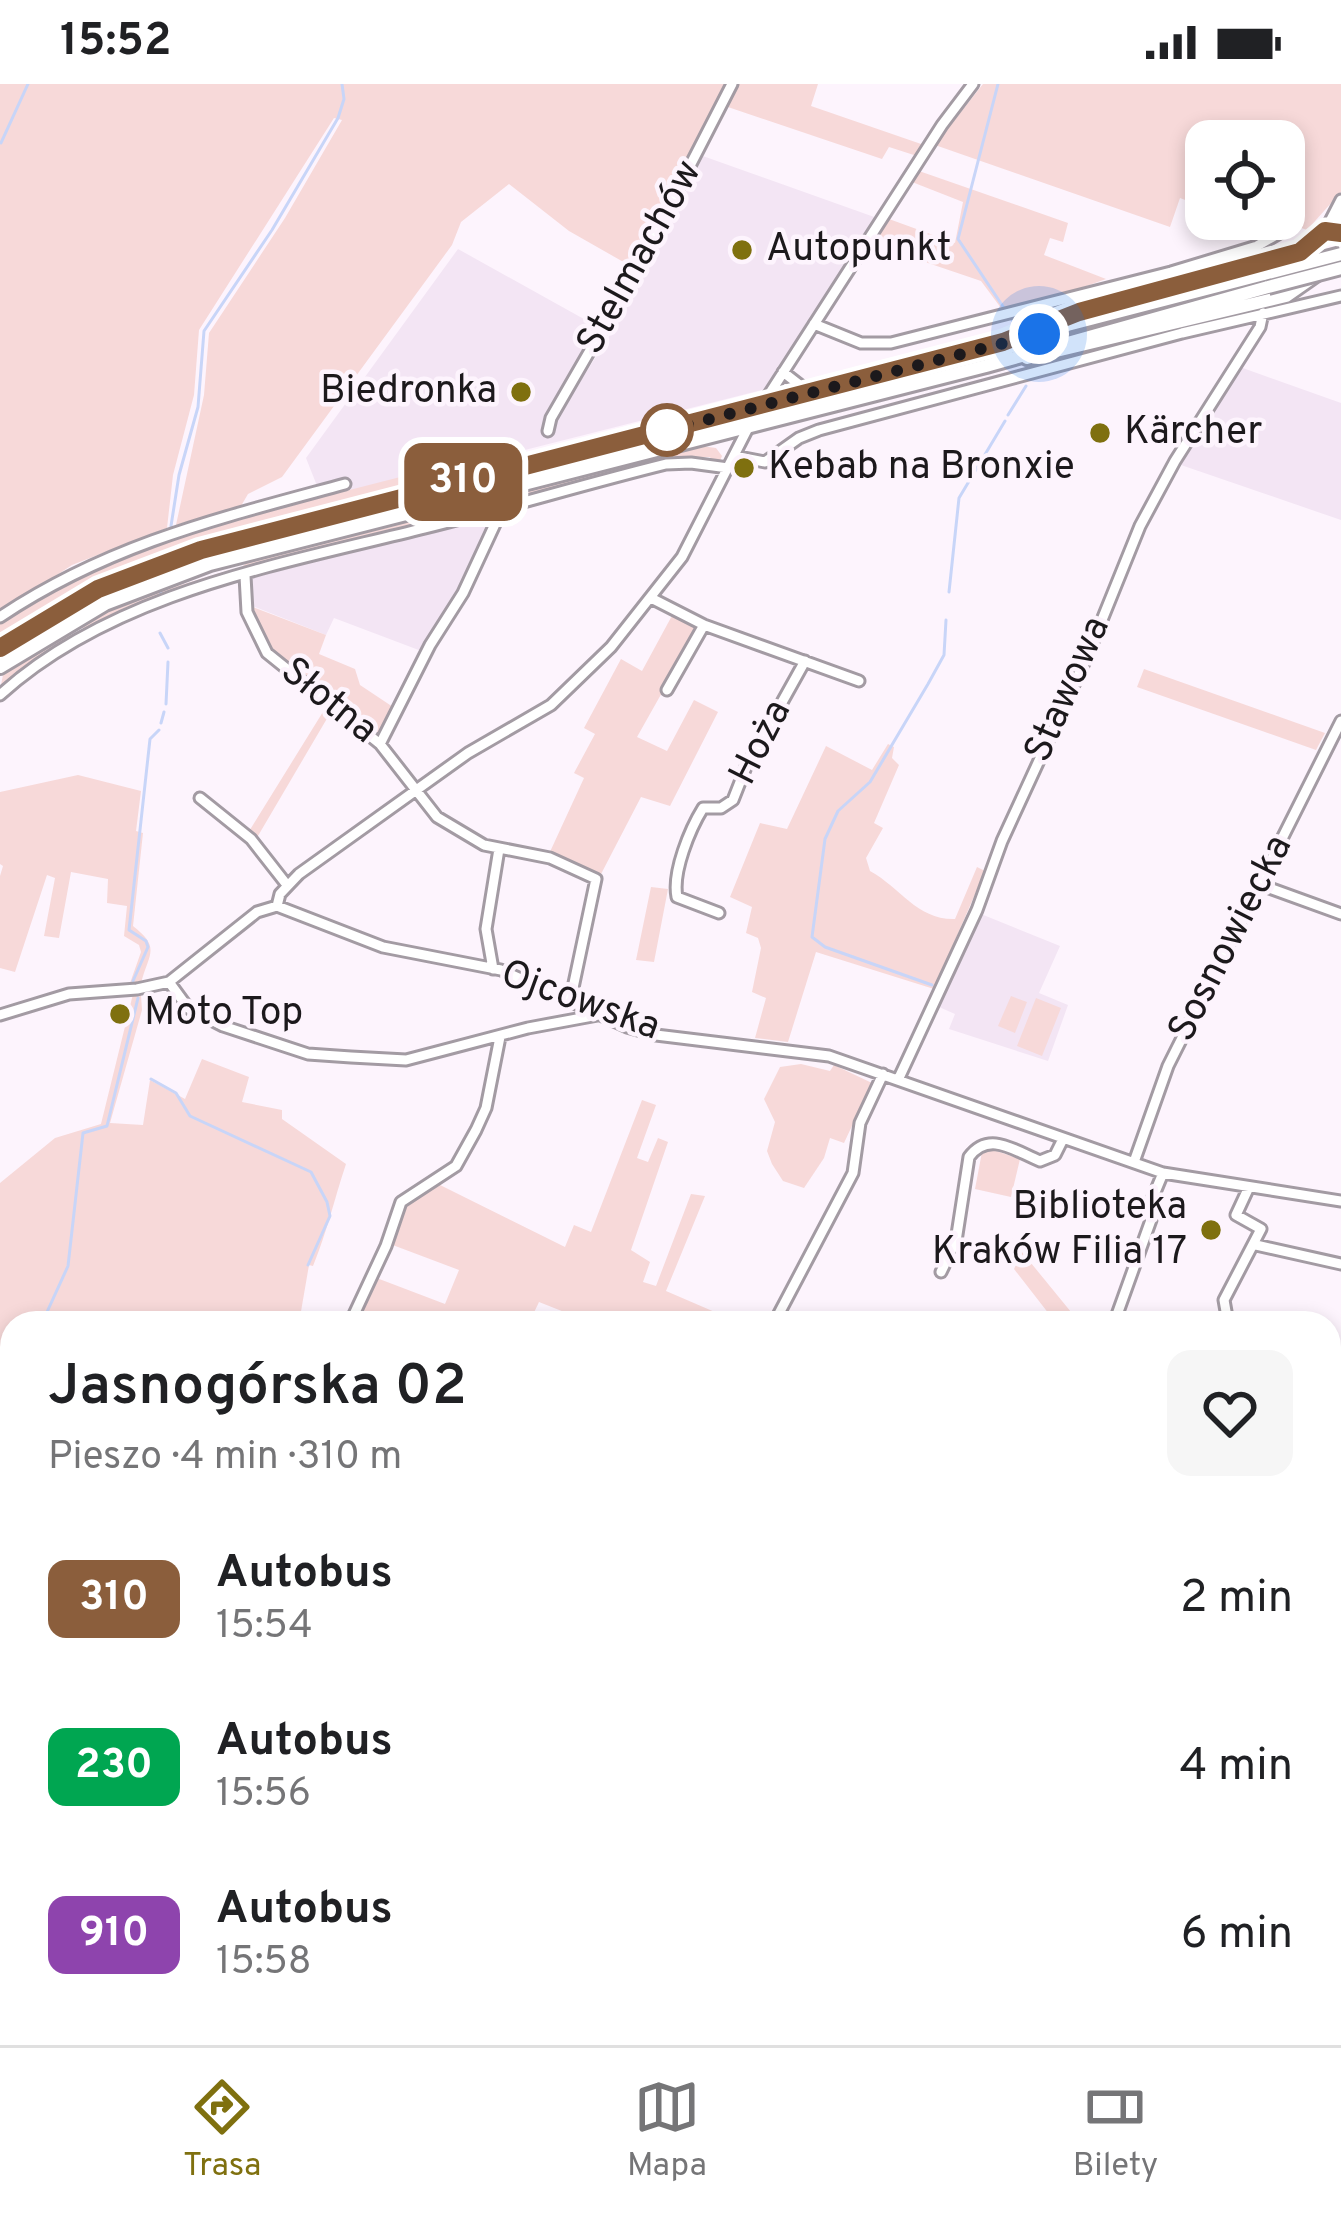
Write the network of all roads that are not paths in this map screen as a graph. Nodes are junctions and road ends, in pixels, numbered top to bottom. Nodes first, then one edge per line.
1 (732, 84) edge
2 (973, 84) edge
3 (1341, 200) edge
4 (1341, 213) edge
5 (1325, 231) junction
6 (1340, 233) edge
7 (1268, 240) edge
8 (1308, 250) junction
9 (1341, 254) edge
10 (1335, 275) edge
11 (1266, 281) junction
12 (1339, 297) edge
13 (1263, 313) junction
14 (814, 324) junction
15 (1003, 342) junction
16 (1007, 360) junction
17 (783, 372) junction
18 (820, 390) junction
19 (761, 407) junction
20 (750, 424) junction
21 (548, 431) dead end
22 (704, 436) junction
23 (734, 456) junction
24 (728, 468) junction
25 (345, 484) dead end
26 (502, 508) junction
27 (210, 564) junction
28 (245, 576) junction
29 (651, 598) junction
30 (0, 617) edge
31 (704, 625) junction
32 (50, 634) junction
33 (85, 636) junction
34 (0, 648) edge
35 (805, 661) junction
36 (0, 667) edge
37 (859, 681) dead end
38 (668, 690) dead end
39 (0, 694) edge
40 (1341, 721) edge
41 (380, 744) junction
42 (418, 791) junction
43 (200, 797) dead end
44 (499, 849) junction
45 (287, 885) junction
46 (1261, 885) junction
47 (277, 906) junction
48 (719, 913) dead end
49 (1341, 914) edge
50 (493, 969) junction
51 (169, 982) junction
52 (570, 1002) junction
53 (0, 1015) edge
54 (598, 1015) junction
55 (500, 1037) junction
56 (883, 1074) junction
57 (898, 1080) junction
58 (1063, 1139) junction
59 (1134, 1162) junction
60 (1163, 1173) junction
61 (1250, 1187) junction
62 (1341, 1201) edge
63 (1256, 1244) junction
64 (1341, 1264) edge
65 (940, 1272) dead end
66 (356, 1311) edge
67 (780, 1311) edge
68 (1118, 1311) edge
69 (1226, 1311) edge
70 (0, 1776) edge
71 (0, 1822) edge

1 - 21 street, Stelmachów
2 - 14 street
3 - 5 street
4 - 6 street
5 - 6 street
5 - 8 street
7 - 14 street
8 - 10 street
8 - 15 main road
9 - 11 main road, bridge
10 - 11 main road, bridge
10 - 12 street
10 - 16 main road
11 - 15 main road
11 - 16 main road
12 - 13 street
13 - 23 street
13 - 57 street, Stawowa
14 - 17 street
15 - 18 main road
16 - 20 main road
17 - 18 street
17 - 19 street
18 - 19 main road
19 - 20 street
19 - 34 main road
20 - 22 main road
20 - 23 street
22 - 23 street
22 - 27 main road
23 - 24 street
24 - 26 street
24 - 29 street
25 - 30 street
26 - 28 street
26 - 41 street
27 - 28 street
27 - 32 main road
28 - 33 street
28 - 41 street, Słotna
29 - 31 street
29 - 42 street
31 - 35 street
31 - 38 street
32 - 33 street
32 - 36 main road
33 - 39 street
35 - 37 street
35 - 48 street, Hoża
40 - 46 street, Sosnowiecka
41 - 42 street, Słotna
42 - 44 street, Słotna
42 - 45 street
43 - 45 street
44 - 50 street
44 - 52 street, Słotna
45 - 47 street
46 - 49 street
46 - 59 street, Sosnowiecka
47 - 50 street, Ojcowska
47 - 51 street
50 - 52 street, Ojcowska
51 - 53 street
51 - 55 street
52 - 54 street, Ojcowska
54 - 55 street
54 - 56 street, Ojcowska
55 - 66 street
56 - 57 street, Ojcowska
56 - 67 street
57 - 58 street, Ojcowska
58 - 59 street, Ojcowska
58 - 65 street
59 - 60 street, Ojcowska
60 - 61 street, Ojcowska
60 - 68 street
61 - 62 street, Ojcowska
61 - 63 street
63 - 64 street
63 - 69 street
70 - 71 street

